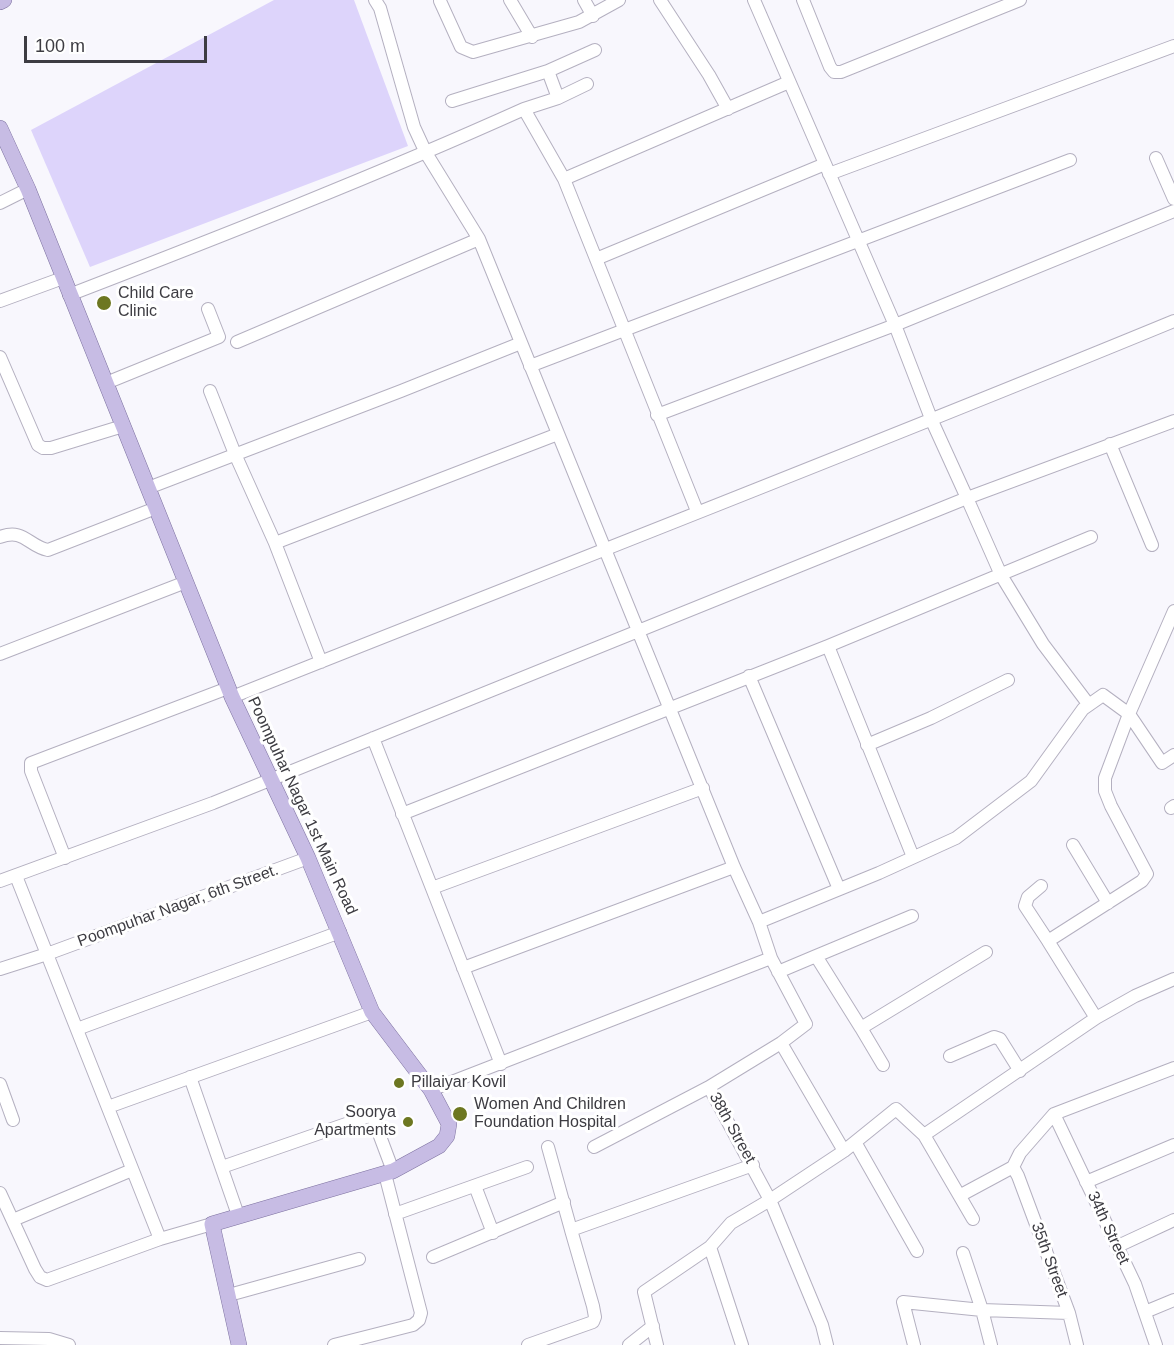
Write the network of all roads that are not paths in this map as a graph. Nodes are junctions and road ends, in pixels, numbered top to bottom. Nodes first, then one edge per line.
1 (375, 0) edge
2 (510, 0) edge
3 (584, 0) edge
4 (619, 0) edge
5 (660, 0) edge
6 (753, 0) edge
7 (803, 0) edge
8 (1019, 0) edge
9 (440, 1) edge
10 (594, 16) junction
11 (532, 37) junction
12 (1174, 46) edge
13 (595, 50) dead end
14 (548, 71) junction
15 (789, 82) junction
16 (586, 84) dead end
17 (558, 98) junction
18 (452, 101) dead end
19 (524, 109) junction
20 (728, 109) junction
21 (0, 128) edge
22 (426, 153) junction
23 (1156, 158) dead end
24 (1070, 160) dead end
25 (827, 169) junction
26 (564, 179) junction
27 (28, 189) junction
28 (1174, 200) edge
29 (0, 203) edge
30 (1174, 211) edge
31 (478, 239) junction
32 (858, 240) junction
33 (596, 259) junction
34 (63, 278) junction
35 (69, 295) junction
36 (0, 301) edge
37 (208, 309) dead end
38 (1174, 321) edge
39 (895, 325) junction
40 (625, 330) junction
41 (237, 342) dead end
42 (521, 343) junction
43 (0, 357) edge
44 (530, 366) junction
45 (106, 382) junction
46 (210, 391) dead end
47 (657, 415) junction
48 (932, 421) junction
49 (1174, 421) edge
50 (123, 426) junction
51 (558, 434) junction
52 (1110, 444) junction
53 (235, 454) junction
54 (148, 488) junction
55 (967, 498) junction
56 (156, 508) junction
57 (698, 512) junction
58 (0, 537) edge
59 (1091, 537) dead end
60 (275, 543) junction
61 (1152, 545) dead end
62 (605, 548) junction
63 (1001, 575) junction
64 (186, 582) junction
65 (1174, 611) edge
66 (638, 632) junction
67 (828, 646) junction
68 (0, 654) edge
69 (321, 662) junction
70 (749, 676) junction
71 (1008, 680) dead end
72 (230, 693) junction
73 (1089, 705) junction
74 (668, 707) junction
75 (1129, 714) junction
76 (373, 738) junction
77 (867, 745) junction
78 (1174, 755) edge
79 (270, 779) junction
80 (703, 788) junction
81 (402, 814) junction
82 (1073, 845) dead end
83 (913, 857) junction
84 (65, 858) junction
85 (308, 858) junction
86 (734, 867) junction
87 (16, 876) junction
88 (0, 881) edge
89 (1041, 886) dead end
90 (432, 888) junction
91 (839, 889) junction
92 (1108, 903) junction
93 (912, 916) dead end
94 (759, 922) junction
95 (340, 932) junction
96 (1048, 941) junction
97 (986, 952) dead end
98 (47, 954) junction
99 (816, 956) junction
100 (771, 958) junction
101 (464, 968) junction
102 (0, 969) edge
103 (778, 972) junction
104 (1174, 980) edge
105 (372, 1012) junction
106 (1096, 1018) junction
107 (861, 1028) junction
108 (77, 1029) junction
109 (782, 1043) junction
110 (950, 1056) dead end
111 (501, 1064) junction
112 (883, 1065) dead end
113 (1174, 1068) edge
114 (1020, 1071) junction
115 (190, 1077) junction
116 (0, 1084) edge
117 (710, 1087) junction
118 (431, 1090) junction
119 (108, 1107) junction
120 (1054, 1114) junction
121 (14, 1120) dead end
122 (924, 1135) junction
123 (855, 1142) junction
124 (1174, 1144) edge
125 (548, 1147) dead end
126 (594, 1147) dead end
127 (844, 1151) junction
128 (753, 1165) junction
129 (222, 1167) junction
130 (527, 1167) dead end
131 (132, 1170) junction
132 (389, 1172) junction
133 (1015, 1172) junction
134 (1086, 1182) junction
135 (475, 1186) junction
136 (0, 1193) edge
137 (960, 1195) junction
138 (770, 1200) junction
139 (564, 1202) junction
140 (395, 1214) junction
141 (238, 1215) junction
142 (973, 1219) dead end
143 (13, 1220) junction
144 (1174, 1220) edge
145 (212, 1224) junction
146 (571, 1230) junction
147 (493, 1233) junction
148 (160, 1239) junction
149 (1118, 1246) junction
150 (710, 1247) junction
151 (917, 1251) dead end
152 (963, 1253) dead end
153 (433, 1257) dead end
154 (359, 1259) dead end
155 (229, 1295) junction
156 (1174, 1300) edge
157 (982, 1310) junction
158 (1145, 1312) junction
159 (1068, 1313) junction
160 (653, 1326) junction
161 (0, 1338) edge
162 (69, 1345) edge
163 (239, 1345) edge
164 (334, 1345) edge
165 (528, 1345) edge
166 (629, 1345) edge
167 (657, 1345) edge
168 (742, 1345) edge
169 (827, 1345) edge
170 (914, 1345) edge
171 (991, 1345) edge
172 (1077, 1345) edge
173 (1156, 1345) edge

1 - 22 street, 38th Street
2 - 11 street
3 - 10 street
4 - 10 street
5 - 20 street
6 - 15 street
7 - 8 street
9 - 11 street
10 - 11 street
12 - 25 street
13 - 14 street
14 - 17 street
14 - 18 street
15 - 20 street
15 - 25 street
16 - 17 street
17 - 19 street
19 - 22 street
19 - 26 street
20 - 26 street
21 - 27 main road, Poompuhar Nagar 1st Main Road
22 - 31 street, 38th Street
22 - 35 street
23 - 28 street
24 - 32 street
25 - 32 street
25 - 33 street
26 - 33 street
27 - 29 street
27 - 34 main road, Poompuhar Nagar 1st Main Road
30 - 39 street
31 - 41 street
31 - 42 street, 38th Street
32 - 39 street
32 - 40 street
33 - 40 street
34 - 35 main road, Poompuhar Nagar 1st Main Road
34 - 36 street
35 - 45 main road, Poompuhar Nagar 1st Main Road
37 - 45 street
38 - 48 street
39 - 47 street
39 - 48 street
40 - 44 street
40 - 47 street
42 - 44 street, 38th Street
42 - 53 street
43 - 50 street
44 - 51 street, 38th Street
45 - 50 main road, Poompuhar Nagar 1st Main Road
46 - 53 street
47 - 57 street
48 - 55 street
48 - 57 street
49 - 52 street
50 - 54 main road, Poompuhar Nagar 1st Main Road
51 - 60 street
51 - 62 street, 38th Street
52 - 55 street
52 - 61 street
53 - 54 street
53 - 60 street
54 - 56 main road, Poompuhar Nagar 1st Main Road
55 - 63 street
55 - 66 street
56 - 58 street
56 - 64 main road, Poompuhar Nagar 1st Main Road
57 - 62 street
59 - 63 street
60 - 69 street
62 - 66 street, 38th Street
62 - 69 street
63 - 67 street
63 - 73 street
64 - 68 street
64 - 72 main road, Poompuhar Nagar 1st Main Road
65 - 75 street
66 - 74 street, 38th Street
66 - 76 street
67 - 70 street
67 - 77 street
69 - 72 street
70 - 74 street
70 - 91 street
71 - 77 street
72 - 79 main road, Poompuhar Nagar 1st Main Road
72 - 84 street
73 - 75 street
73 - 83 street
74 - 80 street, 38th Street
74 - 81 street
75 - 78 street
75 - 92 street
76 - 79 street
76 - 81 street
77 - 83 street
79 - 84 street
79 - 85 main road, Poompuhar Nagar 1st Main Road
80 - 86 street, 38th Street
80 - 90 street
81 - 90 street
82 - 92 street
83 - 91 street
84 - 87 street
85 - 95 main road, Poompuhar Nagar 1st Main Road
85 - 98 street, Poompuhar Nagar, 6th Street.
86 - 94 street, 38th Street
86 - 101 street
87 - 88 street
87 - 98 street
89 - 96 street
90 - 101 street
91 - 94 street
92 - 96 street
93 - 99 street
94 - 100 street, 38th Street
95 - 105 main road, Poompuhar Nagar 1st Main Road
95 - 108 street
96 - 106 street
97 - 107 street
98 - 102 street, Poompuhar Nagar, 6th Street.
98 - 108 street
99 - 103 street
99 - 107 street
100 - 103 street, 38th Street
100 - 111 street
101 - 111 street
103 - 109 street, 38th Street
104 - 106 street
105 - 115 street
105 - 118 main road, Poompuhar Nagar 1st Main Road
106 - 114 street
107 - 112 street
108 - 119 street
109 - 117 street, 38th Street
109 - 127 street
110 - 114 street
111 - 118 street
113 - 120 street
114 - 122 street
115 - 119 street
115 - 129 street
116 - 121 street
117 - 126 street
117 - 128 street, 38th Street
118 - 132 main road, Poompuhar Nagar 1st Main Road
119 - 131 street
120 - 133 street
120 - 134 street, 34th Street
122 - 123 street
122 - 137 street
123 - 127 street
123 - 151 street
124 - 134 street
125 - 139 street
127 - 138 street
128 - 138 street, 38th Street
128 - 146 street
129 - 132 street
129 - 141 street
130 - 135 street
131 - 143 street
131 - 148 street
132 - 140 street
132 - 141 main road, Poompuhar Nagar 1st Main Road
133 - 137 street
133 - 159 street, 35th Street
134 - 149 street, 34th Street
135 - 140 street
135 - 147 street
136 - 143 street
137 - 142 street
138 - 150 street
138 - 169 street, 38th Street
139 - 146 street
139 - 147 street
140 - 164 street
141 - 145 main road, Poompuhar Nagar 1st Main Road
143 - 148 street
144 - 149 street
145 - 148 street
145 - 155 main road
146 - 165 street
147 - 153 street
149 - 158 street, 34th Street
150 - 160 street
150 - 168 street
152 - 157 street
154 - 155 street
155 - 163 main road
156 - 158 street
157 - 159 street
157 - 170 street
157 - 171 street
158 - 173 street, 34th Street
159 - 172 street, 35th Street
160 - 166 street
160 - 167 street
161 - 162 street

